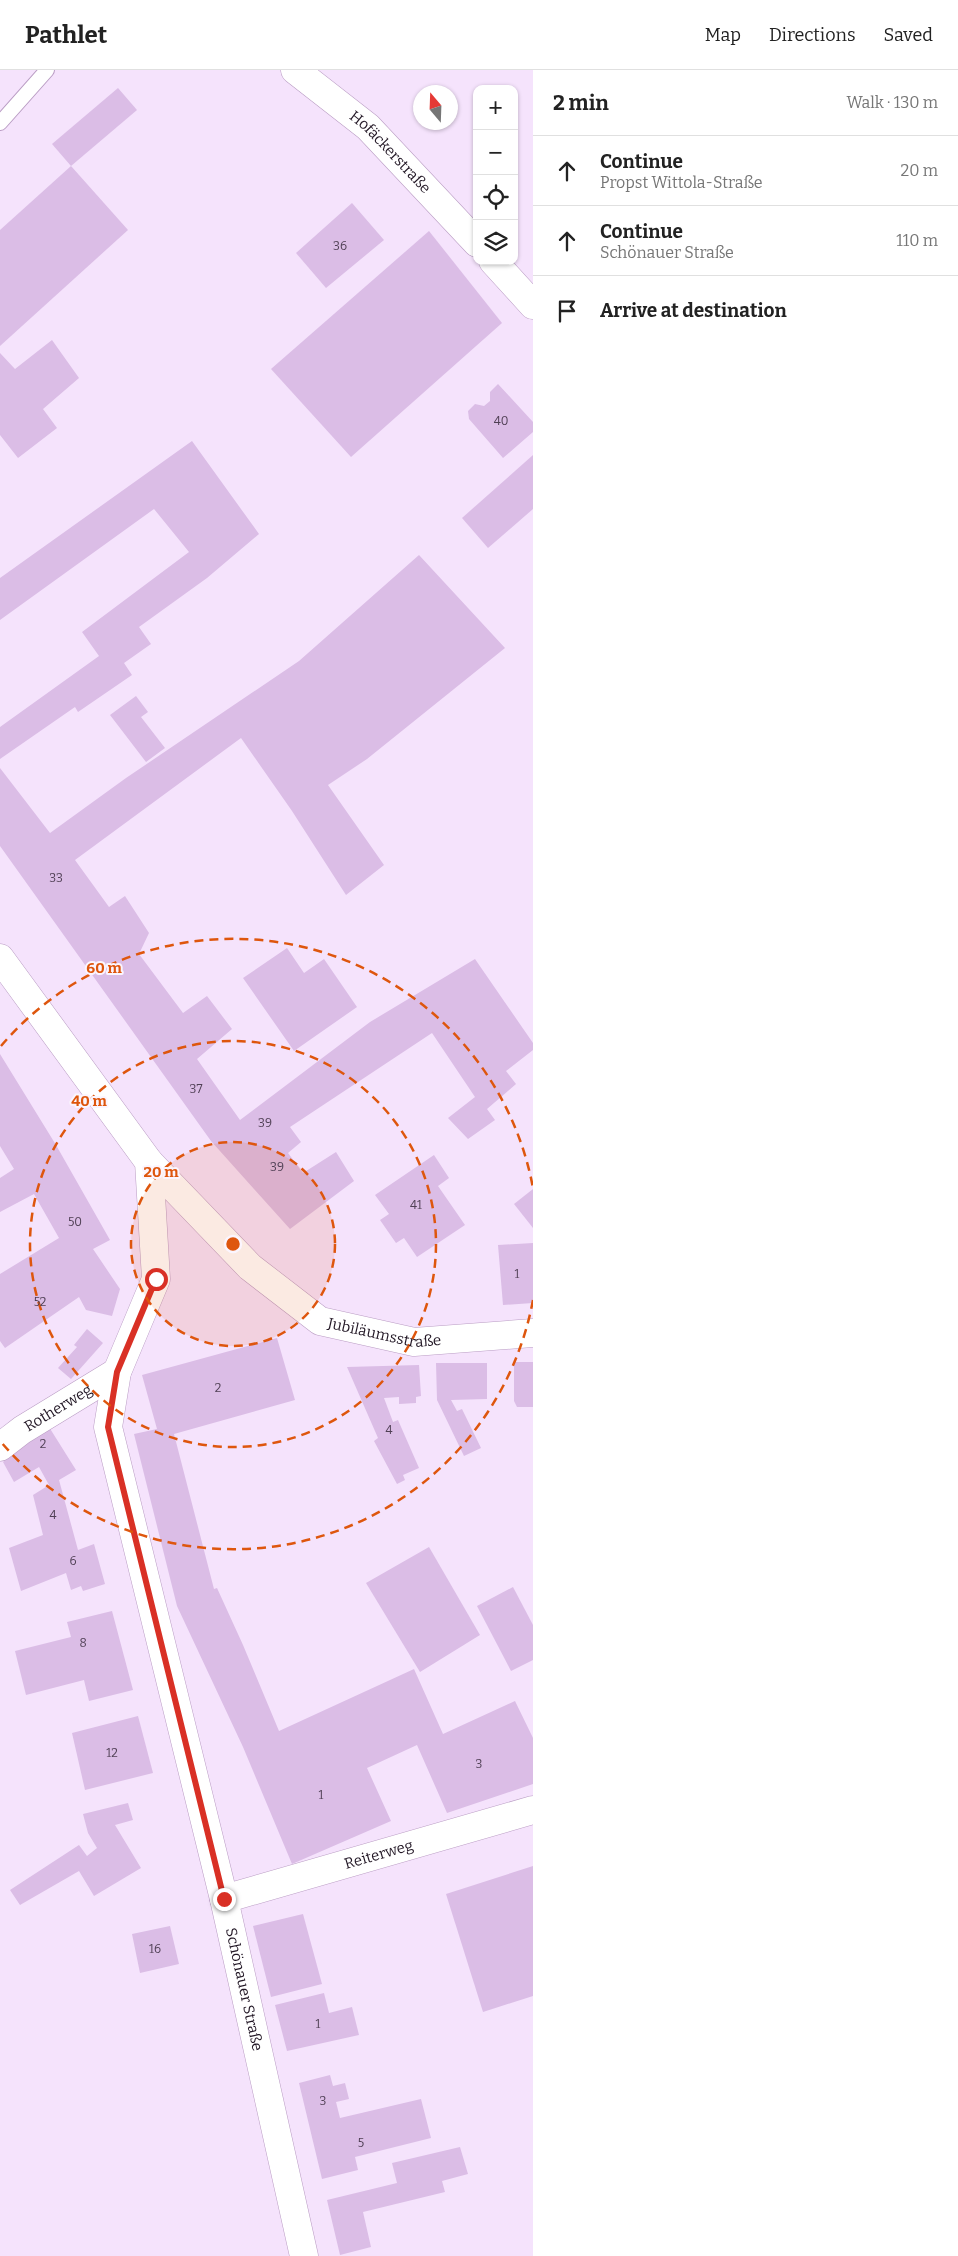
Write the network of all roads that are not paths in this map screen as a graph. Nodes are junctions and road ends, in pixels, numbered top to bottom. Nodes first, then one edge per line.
1 (47, 70) edge
2 (295, 70) edge
3 (0, 123) edge
4 (473, 239) edge
5 (498, 265) edge
6 (532, 302) edge
7 (0, 958) edge
8 (149, 1162) junction
9 (533, 1333) edge
10 (117, 1372) junction
11 (0, 1447) edge
12 (533, 1810) edge
13 (224, 1899) junction
14 (304, 2256) edge

1 - 3 lane
2 - 4 street, Hofäckerstraße
5 - 6 street
7 - 8 street, Jubiläumsstraße
8 - 9 street, Jubiläumsstraße
8 - 10 street, Schönauer Straße
10 - 11 street, Rotherweg
10 - 13 street, Schönauer Straße
12 - 13 street, Reiterweg
13 - 14 street, Schönauer Straße

